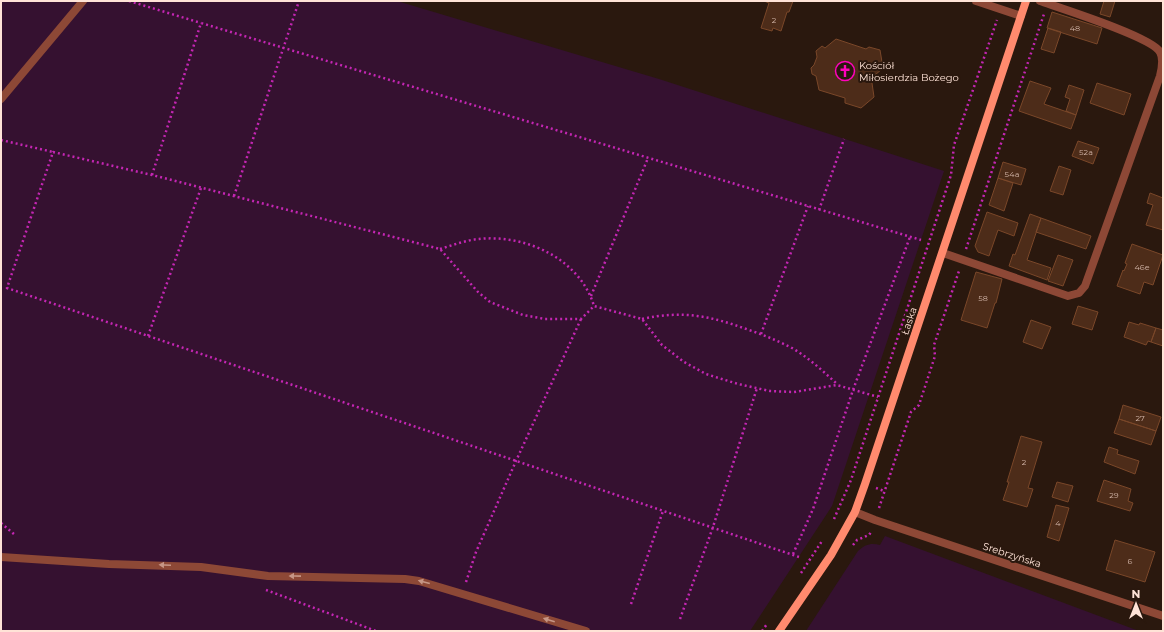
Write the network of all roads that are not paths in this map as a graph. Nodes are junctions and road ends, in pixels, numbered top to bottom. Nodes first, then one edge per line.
1 (83, 1) edge
2 (976, 1) edge
3 (1026, 1) edge
4 (1044, 2) edge
5 (1022, 16) junction
6 (1, 99) edge
7 (943, 252) junction
8 (855, 512) junction
9 (1, 557) edge
10 (1163, 616) edge
11 (586, 631) edge
12 (779, 631) edge

1 - 6 street
2 - 5 street
3 - 5 main road, Łaska
4 - 7 street
5 - 7 main road, Łaska
7 - 8 main road, Łaska
8 - 10 street, Srebrzyńska
8 - 12 main road, Łaska
11 -> 9 street

